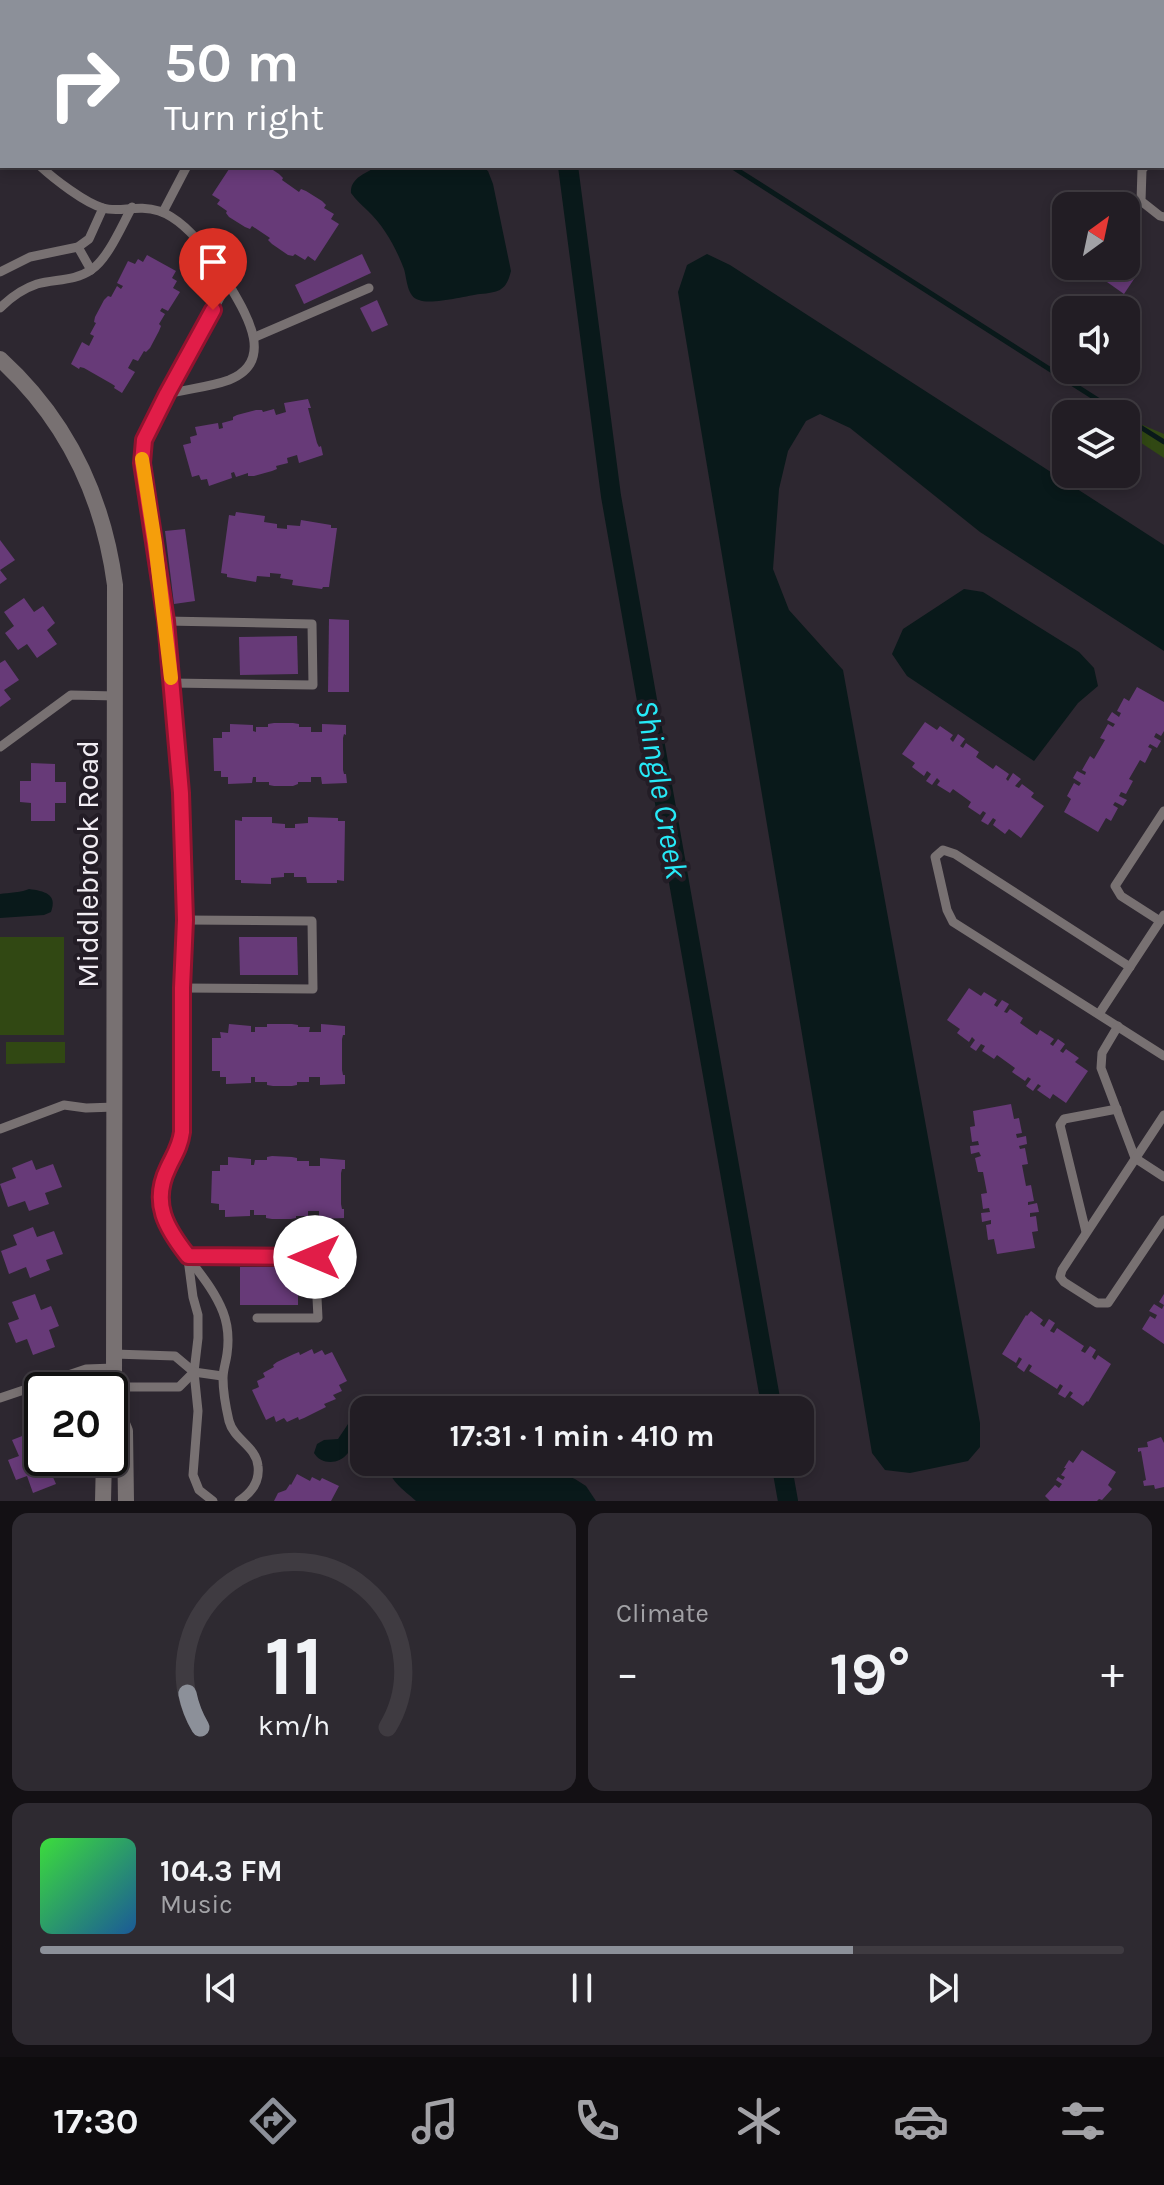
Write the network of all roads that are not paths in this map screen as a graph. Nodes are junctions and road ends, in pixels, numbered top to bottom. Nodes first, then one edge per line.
1 (42, 168) edge
2 (186, 168) edge
3 (1144, 168) edge
4 (132, 207) junction
5 (103, 208) junction
6 (163, 212) junction
7 (1164, 217) edge
8 (78, 247) junction
9 (91, 270) junction
10 (0, 272) edge
11 (228, 283) junction
12 (369, 288) dead end
13 (0, 308) edge
14 (255, 337) junction
15 (0, 359) edge
16 (167, 394) junction
17 (166, 621) junction
18 (171, 683) junction
19 (116, 696) junction
20 (0, 747) edge
21 (1164, 811) edge
22 (1162, 918) edge
23 (185, 920) junction
24 (1130, 967) junction
25 (182, 988) junction
26 (1099, 1014) junction
27 (1118, 1026) junction
28 (1164, 1056) edge
29 (115, 1107) junction
30 (1117, 1109) junction
31 (1164, 1115) edge
32 (0, 1129) edge
33 (1135, 1158) junction
34 (1164, 1177) edge
35 (1164, 1220) edge
36 (1086, 1232) junction
37 (188, 1256) junction
38 (257, 1318) dead end
39 (114, 1361) junction
40 (114, 1372) edge
41 (194, 1372) junction
42 (222, 1376) junction
43 (0, 1398) edge
44 (128, 1399) edge
45 (104, 1476) edge
46 (126, 1476) edge
47 (103, 1501) edge
48 (126, 1501) edge
49 (213, 1501) edge
50 (239, 1501) edge

1 - 5 lane
2 - 6 lane
3 - 7 lane
4 - 5 lane
4 - 6 lane
4 - 9 lane
5 - 8 lane
6 - 11 lane
8 - 9 lane
8 - 10 lane
9 - 13 lane
11 - 14 lane
11 - 16 lane
12 - 14 lane
14 - 16 lane
15 - 19 street, Middlebrook Road
16 - 17 lane
17 - 18 lane
17 - 18 lane
18 - 23 lane
19 - 20 lane
19 - 29 street, Middlebrook Road
21 - 22 lane
22 - 24 lane
23 - 25 lane
23 - 25 lane
24 - 26 lane
24 - 26 lane
25 - 37 lane
26 - 27 lane
27 - 28 lane
27 - 30 lane
29 - 32 lane
29 - 39 street, Middlebrook Road
30 - 33 lane
30 - 36 lane
31 - 33 lane
33 - 34 lane
33 - 36 lane
35 - 36 lane
37 - 38 lane
37 - 41 lane
37 - 42 lane
39 - 40 street, Middlebrook Road
39 - 41 lane
39 - 43 lane
41 - 42 lane
41 - 44 lane
41 - 49 lane
42 - 50 lane
45 - 47 street
46 - 48 street, Middlebrook Road

